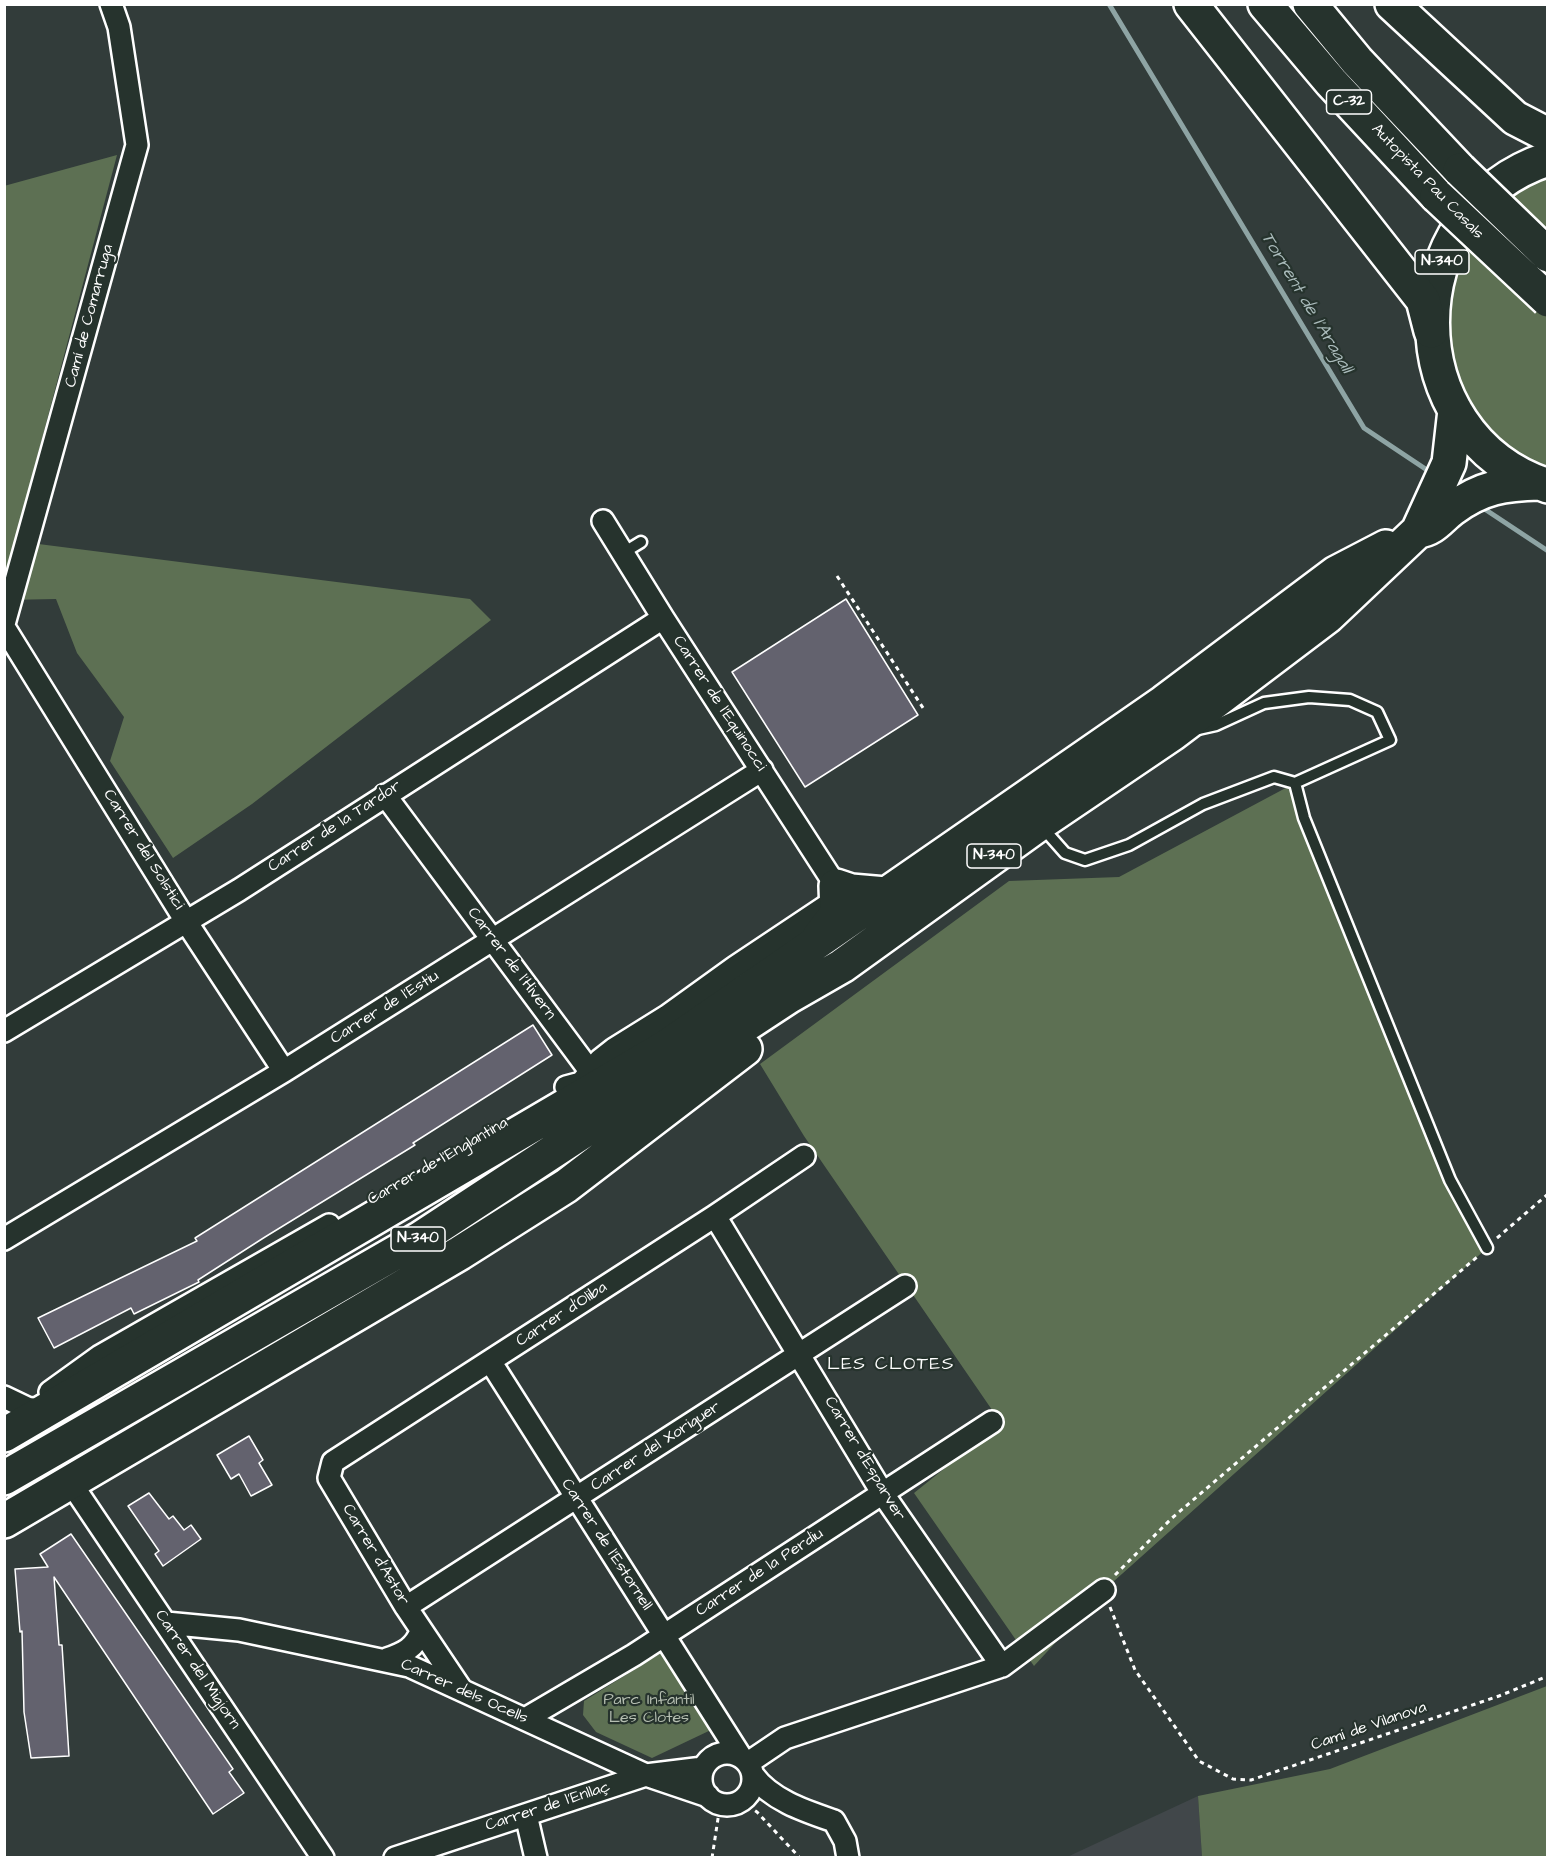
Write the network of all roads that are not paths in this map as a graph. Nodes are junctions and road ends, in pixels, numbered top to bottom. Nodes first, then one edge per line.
1 (111, 4) edge
2 (1191, 4) edge
3 (1265, 4) edge
4 (1310, 4) edge
5 (1392, 4) edge
6 (1548, 135) edge
7 (1548, 159) edge
8 (1548, 255) edge
9 (1548, 300) edge
10 (1431, 331) junction
11 (1455, 410) junction
12 (1544, 484) edge
13 (603, 521) dead end
14 (1413, 535) junction
15 (663, 618) junction
16 (4, 626) edge
17 (1172, 734) junction
18 (762, 770) junction
19 (1295, 783) junction
20 (385, 795) junction
21 (1039, 824) junction
22 (836, 893) junction
23 (886, 894) junction
24 (187, 922) junction
25 (493, 940) junction
26 (805, 951) junction
27 (819, 981) junction
28 (4, 1031) edge
29 (664, 1048) junction
30 (284, 1071) junction
31 (590, 1071) junction
32 (804, 1156) dead end
33 (716, 1216) junction
34 (4, 1239) edge
35 (1487, 1248) road end
36 (905, 1286) dead end
37 (801, 1354) junction
38 (490, 1361) junction
39 (19, 1412) edge
40 (992, 1422) dead end
41 (4, 1478) edge
42 (329, 1478) joint
43 (71, 1483) junction
44 (883, 1494) junction
45 (575, 1498) junction
46 (8, 1521) edge
47 (1104, 1590) road end
48 (406, 1607) junction
49 (166, 1623) junction
50 (421, 1631) junction
51 (665, 1635) junction
52 (387, 1659) junction
53 (1002, 1666) junction
54 (461, 1689) junction
55 (525, 1719) junction
56 (724, 1727) junction
57 (711, 1761) junction
58 (747, 1765) junction
59 (645, 1774) junction
60 (723, 1800) junction
61 (526, 1815) junction
62 (323, 1857) edge
63 (395, 1857) edge
64 (536, 1857) edge
65 (848, 1857) edge

1 - 16 street, Camí de Comarruga
2 - 10 main road
3 - 9 main road, Autopista Pau Casals / C-32, bridge
4 - 8 main road, Autopista Pau Casals / C-32, bridge
5 - 6 main road
7 - 10 main road, N-340
10 - 11 main road, N-340
11 - 12 main road, N-340
11 - 14 main road, N-340
12 - 14 main road, N-340
13 - 15 street, Carrer de l'Equinocci
14 - 17 main road, N-340
14 - 23 main road
15 - 18 street, Carrer de l'Equinocci
15 - 20 street, Carrer de la Tardor
16 - 24 street, Carrer del Solstici
17 - 19 lane
17 - 21 main road, N-340
18 - 22 street, Carrer de l'Equinocci
18 - 25 street, Carrer de l'Estiu
19 - 21 lane
19 - 35 lane
20 - 24 street, Carrer de la Tardor
20 - 25 street, Carrer de l'Hivern
21 - 27 main road, N-340
22 - 23 main road
22 - 26 main road
22 - 31 street, Carrer de l'Englantina
23 - 26 main road
24 - 28 street, Carrer de la Tardor
24 - 30 street, Carrer del Solstici
25 - 30 street, Carrer de l'Estiu
25 - 31 street, Carrer de l'Hivern
26 - 29 main road
27 - 41 main road, N-340
27 - 43 main road
29 - 31 street
29 - 39 main road
30 - 34 street, Carrer de l'Estiu
31 - 39 street, Carrer de l'Englantina
32 - 33 street, Carrer d'Oliba
33 - 37 street, Carrer d'Esparver
33 - 38 street, Carrer d'Oliba
36 - 37 street, Carrer del Xoriguer
37 - 44 street, Carrer d'Esparver
37 - 45 street, Carrer del Xoriguer
38 - 42 street, Carrer d'Oliba
38 - 45 street, Carrer de l'Estornell
40 - 44 street, Carrer de la Perdiu
42 - 48 street, Carrer d'Astor
43 - 46 main road
43 - 49 street, Carrer del Migjorn
44 - 51 street, Carrer de la Perdiu
44 - 53 street, Carrer d'Esparver
45 - 48 street, Carrer del Xoriguer
45 - 51 street, Carrer de l'Estornell
47 - 53 street
48 - 50 street, Carrer d'Astor
49 - 52 street, Carrer dels Ocells
49 - 62 street, Carrer del Migjorn
50 - 52 street
50 - 54 street, Carrer d'Astor
51 - 55 street, Carrer de la Perdiu
51 - 56 street, Carrer de l'Estornell
52 - 54 street, Carrer dels Ocells
53 - 58 street
54 - 55 street, Carrer dels Ocells
55 - 59 street, Carrer dels Ocells
56 - 57 street
56 - 58 street, Carrer de l'Estornell
57 - 58 street
57 - 59 street, Carrer de l'Enllaç
57 - 60 street
58 - 60 street
58 - 65 street
59 - 60 street, Carrer dels Ocells
59 - 61 street, Carrer de l'Enllaç
61 - 63 street, Carrer de l'Enllaç
61 - 64 street

